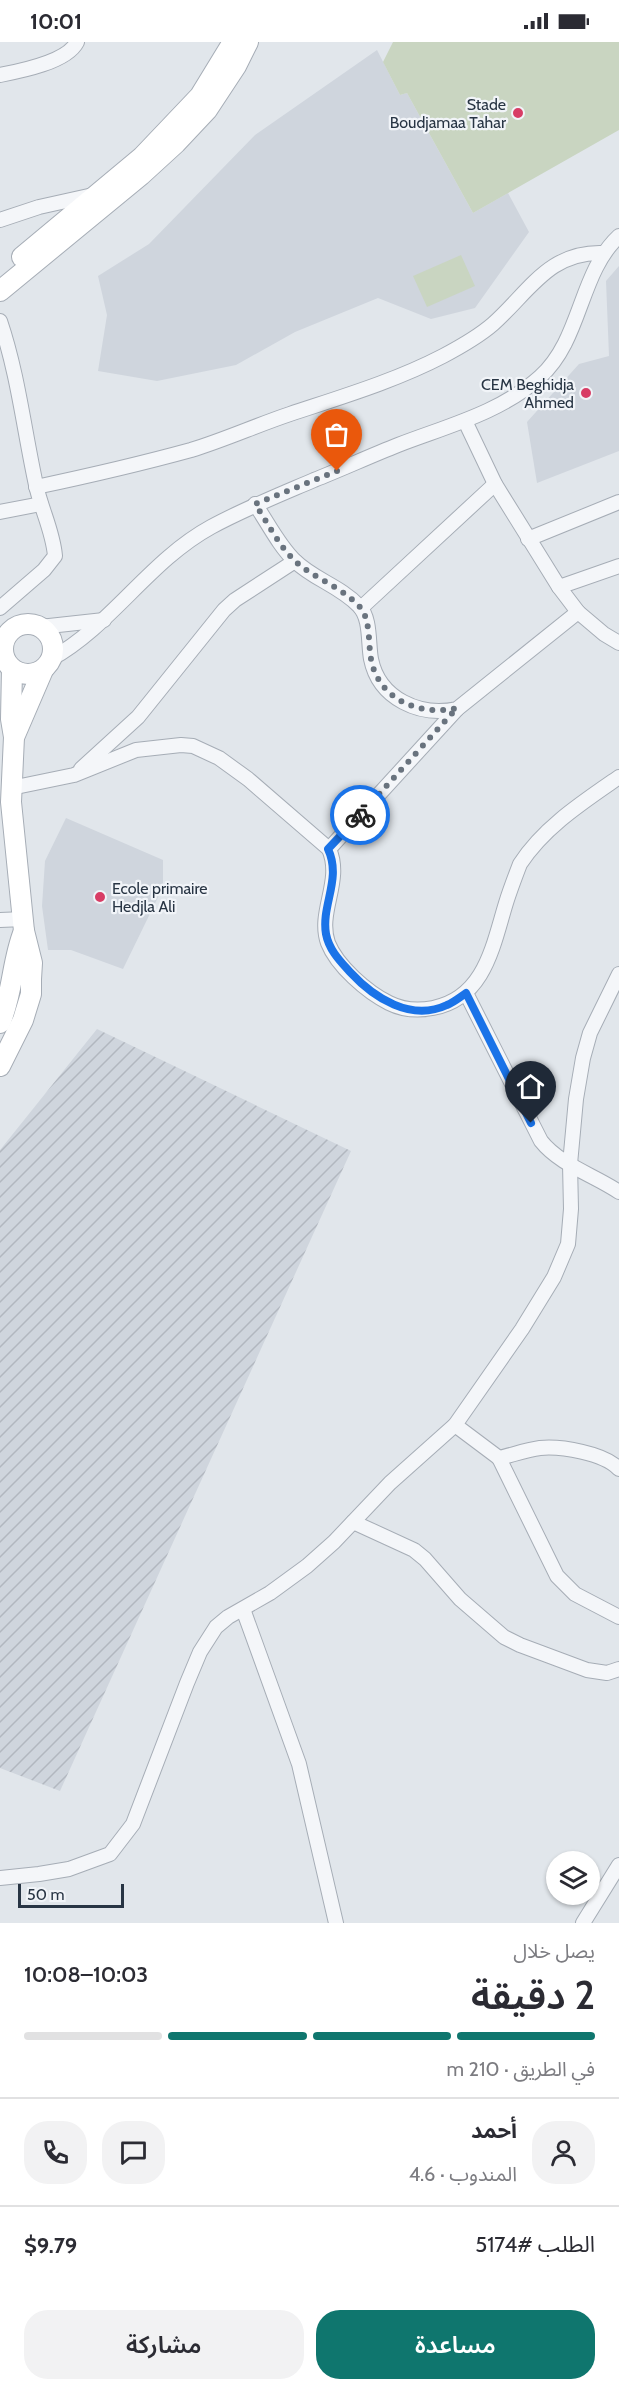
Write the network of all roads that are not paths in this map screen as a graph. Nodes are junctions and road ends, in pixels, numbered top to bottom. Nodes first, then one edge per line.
1 (77, 42) edge
2 (233, 42) edge
3 (249, 42) edge
4 (1, 72) edge
5 (95, 195) junction
6 (0, 220) edge
7 (613, 244) edge
8 (0, 276) edge
9 (0, 291) edge
10 (0, 321) edge
11 (465, 421) junction
12 (495, 484) junction
13 (36, 487) junction
14 (619, 502) edge
15 (41, 504) junction
16 (255, 504) junction
17 (0, 512) edge
18 (528, 539) junction
19 (295, 561) junction
20 (619, 566) edge
21 (559, 587) junction
22 (0, 608) edge
23 (361, 608) junction
24 (578, 612) junction
25 (104, 620) junction
26 (0, 621) edge
27 (32, 626) junction
28 (619, 643) edge
29 (5, 659) edge
30 (47, 664) junction
31 (457, 708) junction
32 (14, 737) junction
33 (74, 776) junction
34 (619, 777) edge
35 (11, 788) junction
36 (328, 849) junction
37 (0, 920) edge
38 (24, 925) junction
39 (619, 974) edge
40 (466, 993) junction
41 (0, 1023) edge
42 (0, 1066) edge
43 (570, 1164) junction
44 (619, 1192) edge
45 (455, 1425) junction
46 (499, 1458) junction
47 (619, 1469) edge
48 (353, 1522) junction
49 (243, 1608) junction
50 (619, 1617) edge
51 (619, 1669) edge
52 (619, 1865) edge
53 (0, 1878) edge
54 (336, 1923) edge
55 (583, 1923) edge

1 - 4 street
2 - 5 street
3 - 9 street
5 - 6 street
5 - 8 street
7 - 11 street
7 - 13 street
10 - 13 street
11 - 12 street
11 - 16 street
12 - 18 street
12 - 23 street
13 - 15 street
14 - 18 street
15 - 17 street
15 - 22 street
16 - 19 street
16 - 25 street
18 - 21 street
19 - 23 street
19 - 33 street
20 - 21 street
21 - 24 street
23 - 31 street
24 - 28 street
24 - 31 street
25 - 27 street
25 - 30 street
26 - 27 street
27 - 29 street
27 - 30 street
29 - 30 street
29 - 32 street
30 - 32 street
31 - 36 street
32 - 35 street
33 - 35 street
33 - 36 street
34 - 40 street
35 - 38 street
36 - 40 street
37 - 38 street
38 - 41 street
38 - 42 street
39 - 43 street
40 - 43 street
43 - 44 street
43 - 45 street
45 - 46 street
45 - 48 street
46 - 47 street
46 - 50 street
48 - 49 street
48 - 51 street
49 - 53 street
49 - 54 street
52 - 55 street

